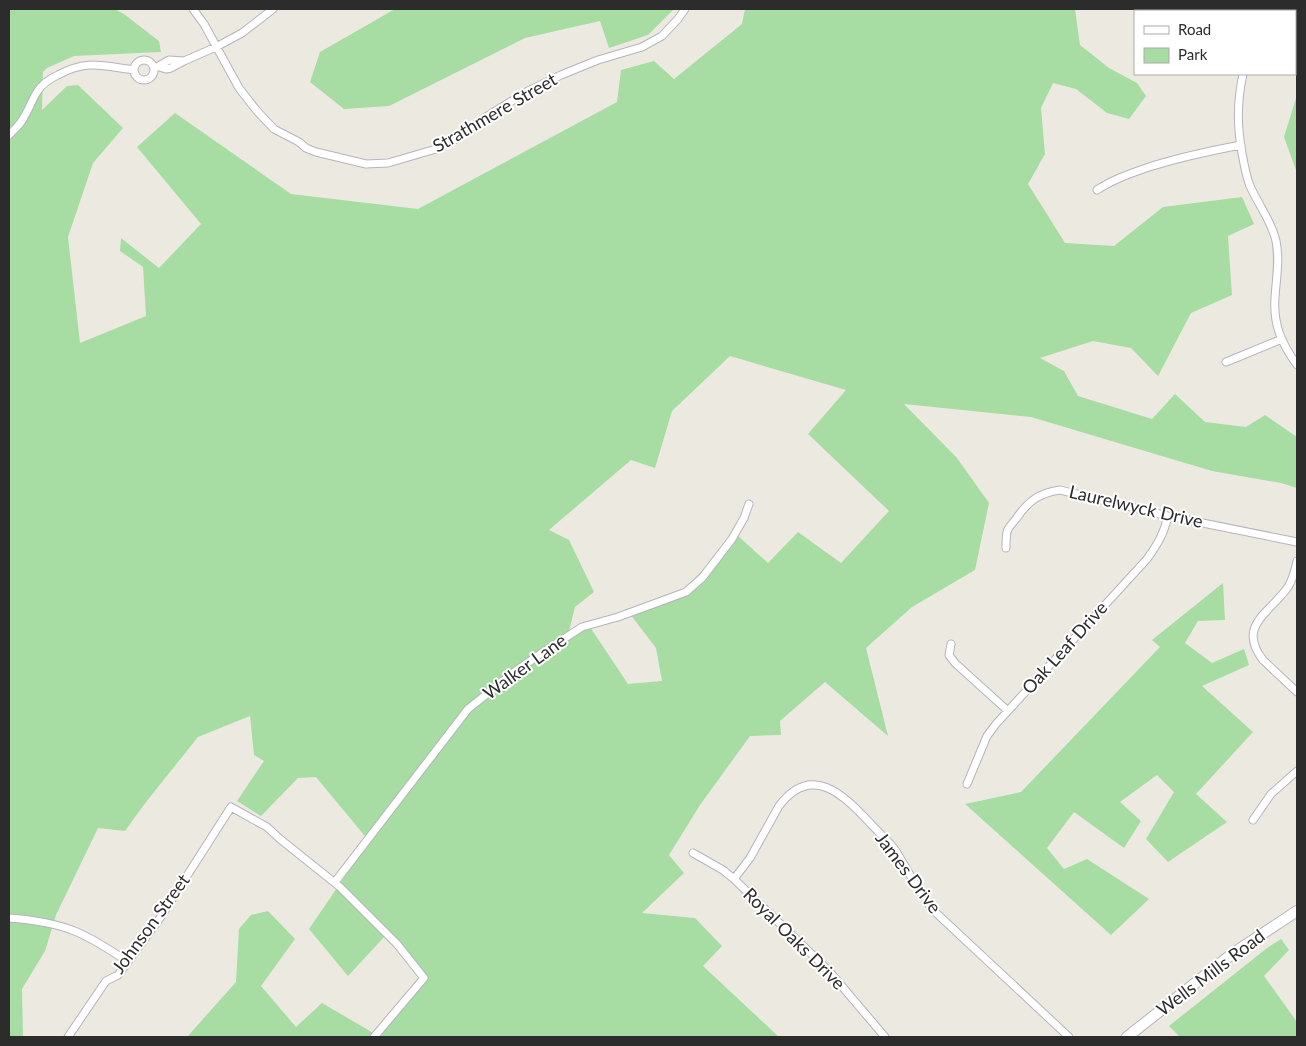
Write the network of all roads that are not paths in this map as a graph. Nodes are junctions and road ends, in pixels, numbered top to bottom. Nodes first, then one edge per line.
1 (193, 9) edge
2 (273, 9) edge
3 (685, 9) edge
4 (216, 47) junction
5 (156, 68) junction
6 (134, 70) junction
7 (1243, 75) edge
8 (9, 134) edge
9 (1241, 145) junction
10 (1097, 190) dead end
11 (1282, 339) junction
12 (1226, 362) dead end
13 (1297, 365) edge
14 (749, 504) dead end
15 (1168, 516) junction
16 (1297, 542) edge
17 (1006, 548) dead end
18 (1297, 562) edge
19 (951, 644) dead end
20 (1297, 692) edge
21 (1008, 711) junction
22 (1297, 771) edge
23 (967, 784) dead end
24 (1253, 820) dead end
25 (692, 853) dead end
26 (734, 879) junction
27 (335, 882) junction
28 (1297, 911) edge
29 (9, 918) edge
30 (128, 962) junction
31 (68, 1037) edge
32 (374, 1037) edge
33 (885, 1037) edge
34 (1069, 1037) edge
35 (1128, 1037) edge

1 - 4 street, Strathmere Street
2 - 4 street
3 - 4 street, Strathmere Street
4 - 5 street
5 - 6 street
5 - 6 street
6 - 8 street
7 - 9 street
9 - 10 street
9 - 11 street
11 - 12 street
11 - 13 street
14 - 27 street, Walker Lane
15 - 16 street, Laurelwyck Drive
15 - 17 street, Laurelwyck Drive
15 - 21 street, Oak Leaf Drive
18 - 20 street
19 - 21 street
21 - 23 street, Oak Leaf Drive
22 - 24 street
25 - 26 street, Royal Oaks Drive
26 - 33 street, Royal Oaks Drive
26 - 34 street, James Drive
27 - 30 street, Johnson Street
27 - 32 street
28 - 35 main road, Wells Mills Road
29 - 30 street
30 - 31 street, Johnson Street

